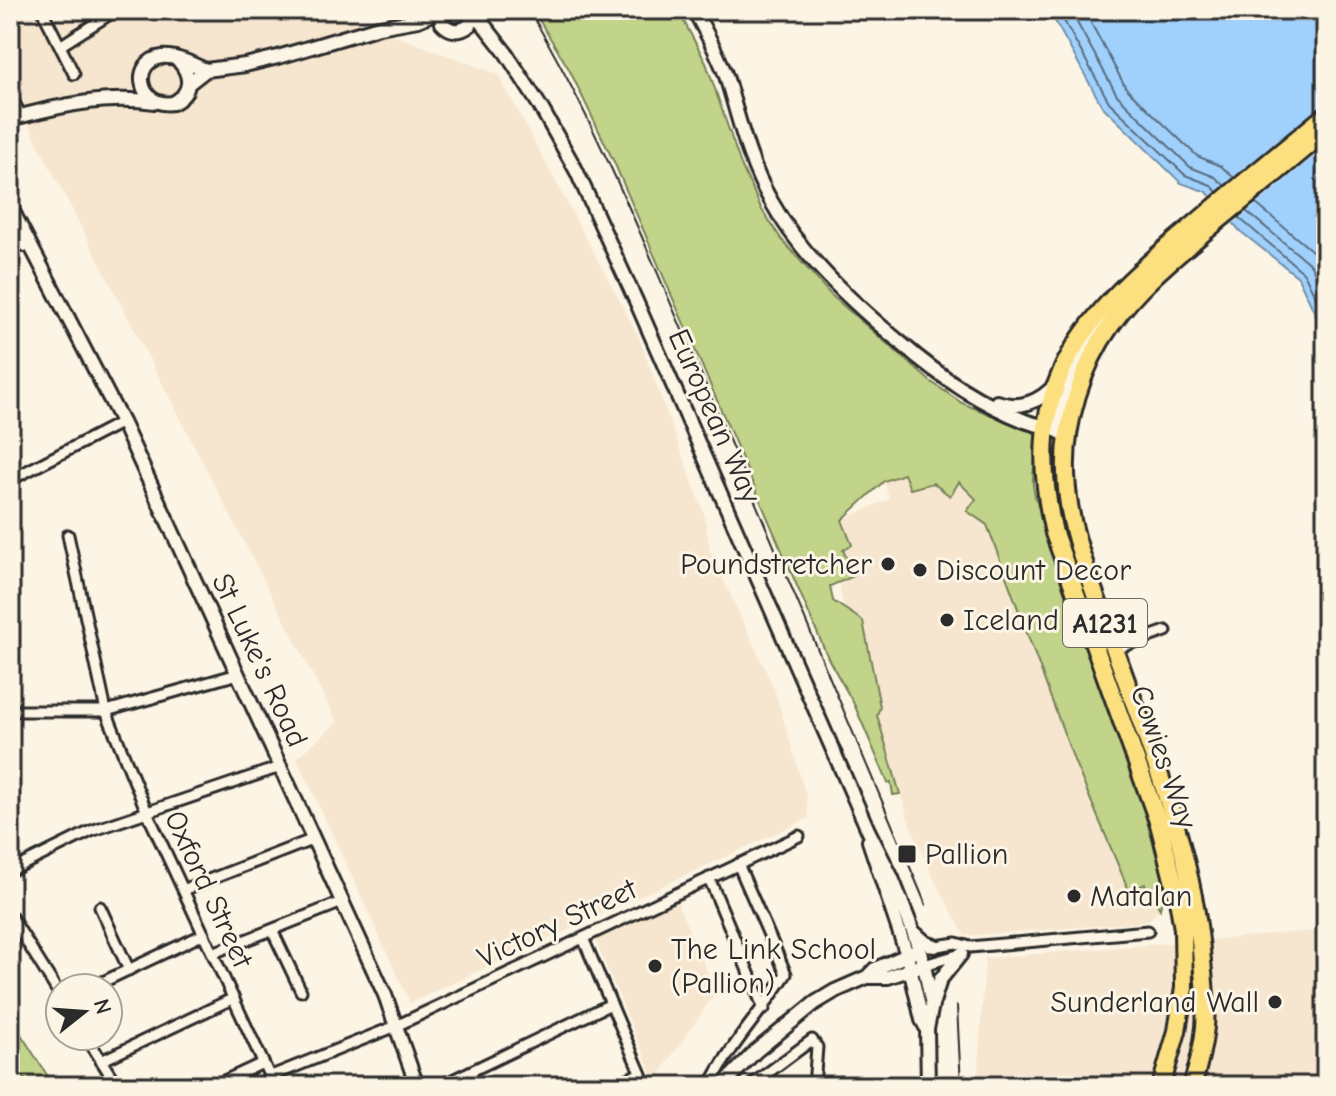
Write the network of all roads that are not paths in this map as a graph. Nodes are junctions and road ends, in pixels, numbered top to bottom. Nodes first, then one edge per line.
1 (42, 10) edge
2 (473, 10) edge
3 (694, 10) edge
4 (110, 14) dead end
5 (441, 15) edge
6 (462, 30) junction
7 (491, 35) junction
8 (60, 46) junction
9 (179, 61) junction
10 (206, 70) junction
11 (74, 74) dead end
12 (142, 77) junction
13 (188, 84) junction
14 (10, 95) edge
15 (122, 98) junction
16 (155, 102) junction
17 (1326, 115) edge
18 (15, 117) edge
19 (1326, 131) edge
20 (10, 206) edge
21 (10, 227) edge
22 (1174, 249) junction
23 (40, 264) junction
24 (1123, 308) junction
25 (1058, 381) junction
26 (960, 388) junction
27 (122, 422) junction
28 (1046, 428) junction
29 (1069, 439) junction
30 (10, 480) edge
31 (68, 535) dead end
32 (1166, 631) dead end
33 (1106, 652) junction
34 (238, 674) junction
35 (10, 711) edge
36 (106, 711) junction
37 (280, 767) junction
38 (146, 810) junction
39 (868, 830) junction
40 (799, 836) dead end
41 (314, 839) junction
42 (738, 864) junction
43 (10, 871) edge
44 (709, 878) junction
45 (183, 890) junction
46 (342, 902) junction
47 (100, 907) dead end
48 (10, 915) edge
49 (272, 930) junction
50 (913, 931) junction
51 (1148, 931) dead end
52 (204, 934) junction
53 (583, 938) junction
54 (935, 946) junction
55 (965, 951) junction
56 (913, 952) junction
57 (213, 953) junction
58 (917, 967) junction
59 (129, 970) junction
60 (46, 972) edge
61 (124, 972) edge
62 (867, 977) junction
63 (301, 991) dead end
64 (234, 998) junction
65 (611, 1004) junction
66 (932, 1005) junction
67 (764, 1009) junction
68 (396, 1026) junction
69 (927, 1029) junction
70 (96, 1052) edge
71 (101, 1061) junction
72 (263, 1063) junction
73 (640, 1073) junction
74 (272, 1082) edge
75 (117, 1086) edge
76 (213, 1086) edge
77 (416, 1086) edge
78 (440, 1086) edge
79 (615, 1086) edge
80 (646, 1086) edge
81 (710, 1086) edge
82 (722, 1086) edge
83 (750, 1086) edge
84 (814, 1086) edge
85 (928, 1086) edge
86 (1161, 1086) edge
87 (1192, 1086) edge

1 - 8 street
2 - 6 street
2 - 7 street, European Way
3 - 26 street
4 - 8 street
5 - 6 street
5 - 10 street
6 - 7 street
7 - 39 street, European Way
8 - 11 street
9 - 10 street
9 - 12 street
9 - 13 street
10 - 13 street
12 - 15 street
12 - 16 street
13 - 16 street
14 - 18 street
15 - 16 street
15 - 18 street
17 - 22 highway, A1231
19 - 22 highway, A1231
20 - 23 street, St Luke's Road
21 - 23 street, St Luke's Road
22 - 24 highway, Cowies Way / A1231
22 - 25 highway, Cowies Way / A1231
23 - 27 street, St Luke's Road
24 - 28 street
24 - 29 highway, Cowies Way / A1231
25 - 26 street
25 - 28 highway, Cowies Way / A1231
26 - 28 street
27 - 30 street
27 - 34 street, St Luke's Road
28 - 29 street
28 - 33 highway, Cowies Way / A1231
29 - 33 highway, Cowies Way / A1231
31 - 36 street, Oxford Street
32 - 33 street
33 - 86 highway, Cowies Way / A1231
33 - 87 highway, Cowies Way / A1231
34 - 36 street
34 - 37 street, St Luke's Road
35 - 36 street
36 - 38 street, Oxford Street
37 - 38 street
37 - 41 street, St Luke's Road
38 - 43 street
38 - 45 street, Oxford Street
39 - 50 street, European Way
39 - 56 street, European Way
40 - 42 street, Victory Street
41 - 45 street
41 - 46 street, St Luke's Road
42 - 44 street, Victory Street
42 - 67 street
44 - 53 street, Victory Street
44 - 67 street
45 - 52 street, Oxford Street
46 - 49 street
46 - 68 street, St Luke's Road
47 - 59 street
48 - 60 street
49 - 57 street
49 - 63 street
50 - 54 street
50 - 56 street, European Way
51 - 55 street
52 - 57 street, Oxford Street
52 - 59 street
53 - 65 street
53 - 68 street, Victory Street
54 - 55 street
54 - 56 street
55 - 58 street
55 - 66 street
56 - 58 street
56 - 62 street
57 - 64 street, Oxford Street
58 - 62 street
58 - 66 street
58 - 69 street
59 - 61 street
62 - 82 street
64 - 71 street
64 - 72 street, Oxford Street
65 - 73 street
65 - 78 street
66 - 69 street
67 - 81 street
68 - 74 street, Victory Street
68 - 77 street, St Luke's Road
69 - 85 street
70 - 71 street
71 - 75 street
72 - 74 street, Oxford Street
72 - 76 street
73 - 79 street
73 - 80 street
83 - 84 street

